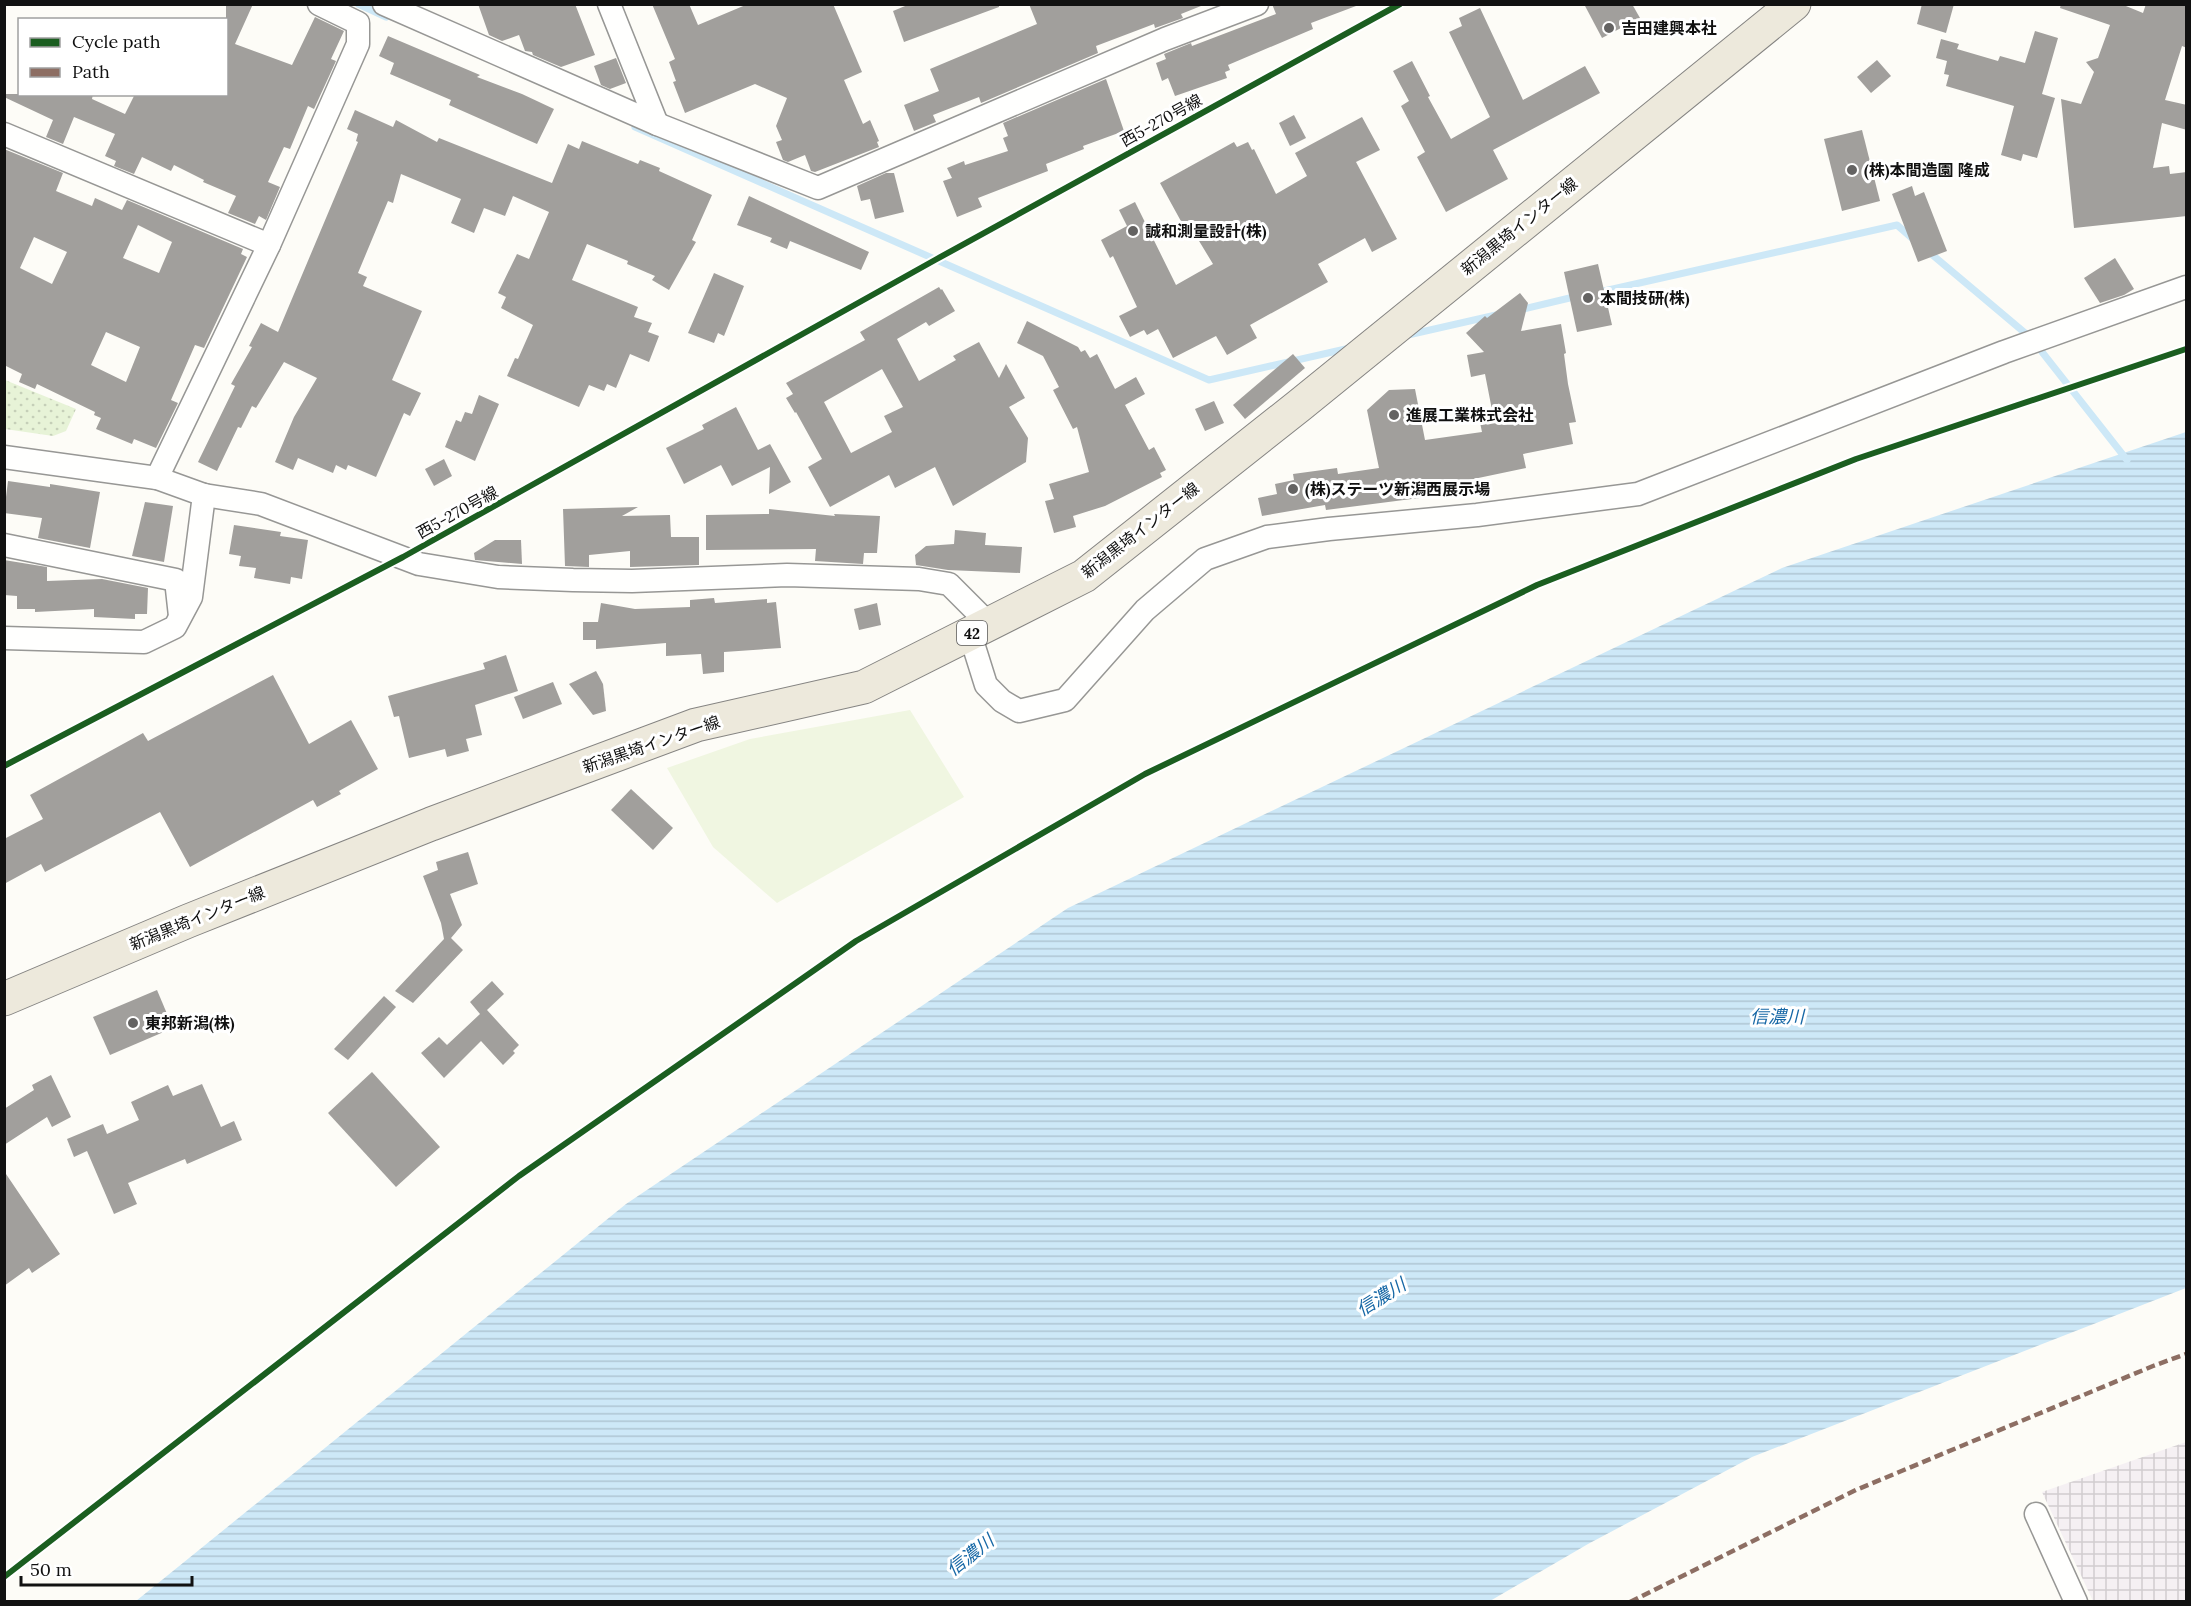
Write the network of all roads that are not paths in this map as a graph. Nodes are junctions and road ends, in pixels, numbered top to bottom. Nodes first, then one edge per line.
1 (319, 4) edge
2 (384, 4) edge
3 (609, 4) edge
4 (1257, 4) edge
5 (1794, 4) edge
6 (657, 124) junction
7 (4, 134) edge
8 (269, 245) junction
9 (2187, 287) edge
10 (4, 457) edge
11 (158, 478) junction
12 (204, 495) junction
13 (4, 545) edge
14 (180, 617) junction
15 (980, 629) junction
16 (4, 638) edge
17 (4, 999) edge
18 (2036, 1514) dead end
19 (2076, 1602) edge

1 - 8 street
2 - 6 street
3 - 6 street
4 - 6 street
5 - 15 main road, 新潟黒埼インター線 / 42
7 - 8 street
8 - 11 street
9 - 15 street
10 - 11 street
11 - 12 street
12 - 14 street
12 - 15 street
13 - 14 street
14 - 16 street
15 - 17 main road, 新潟黒埼インター線 / 42
18 - 19 street

